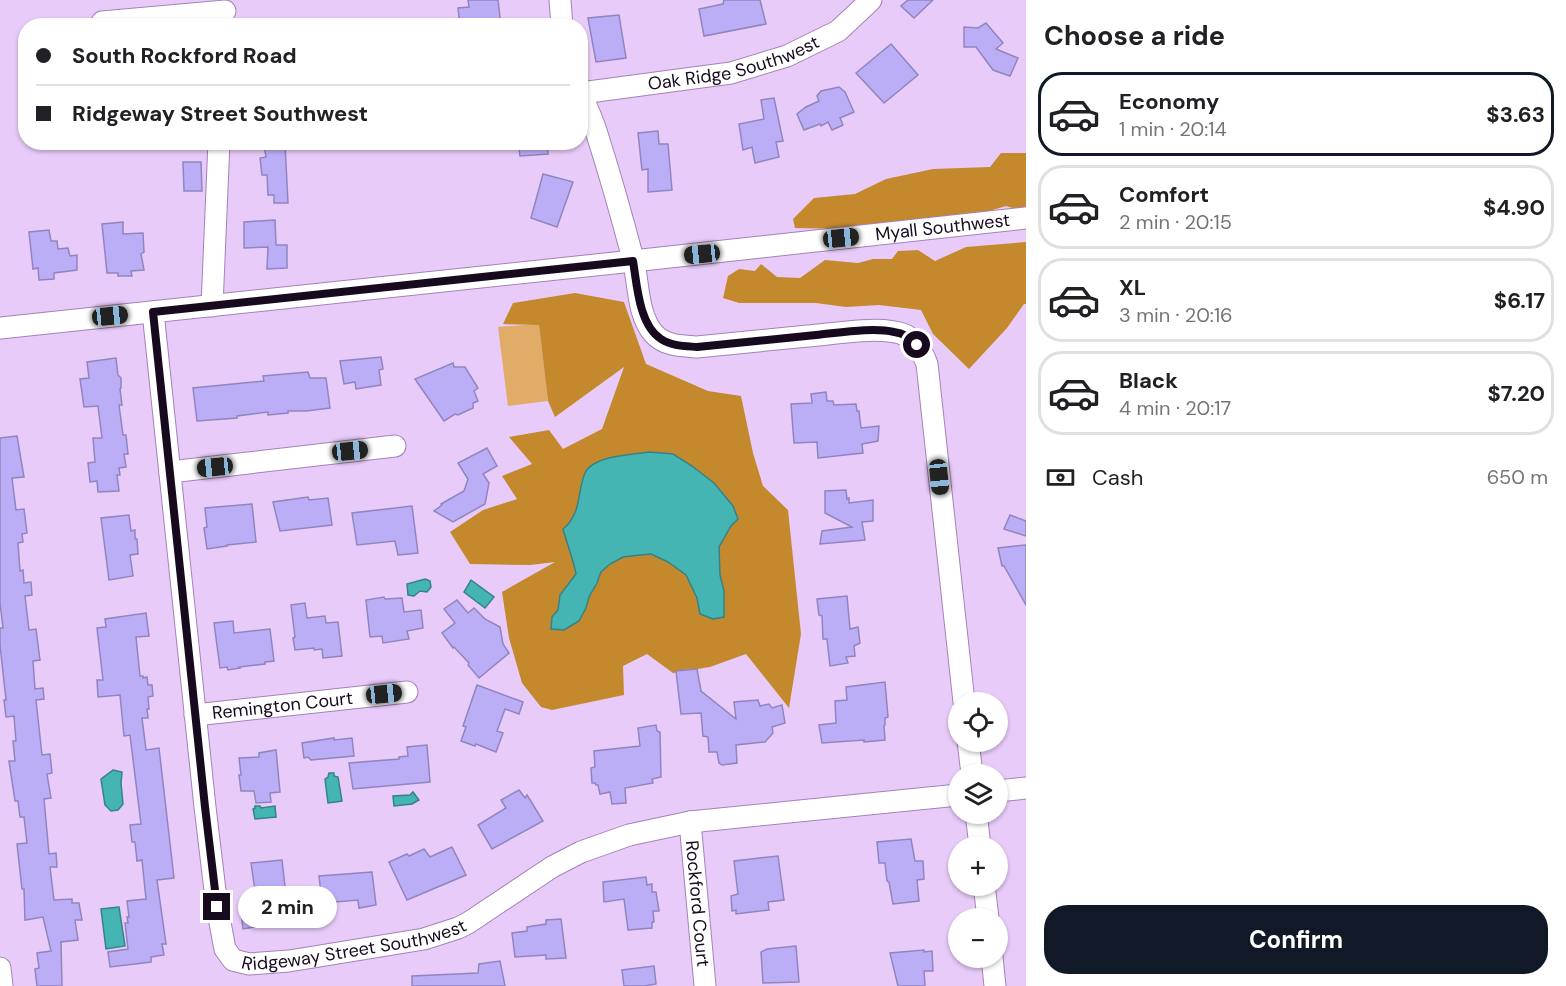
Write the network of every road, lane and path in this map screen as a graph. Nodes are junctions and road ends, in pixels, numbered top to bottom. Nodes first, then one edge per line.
1 (560, 0) edge
2 (871, 0) edge
3 (225, 12) edge
4 (151, 18) edge
5 (561, 18) edge
6 (588, 91) edge
7 (588, 110) edge
8 (219, 150) edge
9 (1026, 218) edge
10 (633, 261) junction
11 (212, 306) junction
12 (153, 312) junction
13 (0, 328) edge
14 (396, 446) dead end
15 (170, 472) junction
16 (407, 692) dead end
17 (963, 692) edge
18 (195, 715) junction
19 (1026, 788) edge
20 (1008, 790) edge
21 (948, 796) edge
22 (690, 822) junction
23 (0, 968) edge
24 (993, 968) edge
25 (2, 986) edge
26 (705, 986) edge
27 (995, 986) edge

1 - 5 street
2 - 6 street, Oak Ridge Southwest
3 - 4 street
7 - 10 street
8 - 11 street
9 - 10 street, Myall Southwest
10 - 11 street, Myall Southwest
10 - 17 street
11 - 12 street, Myall Southwest
12 - 13 street, Myall Southwest
12 - 15 street, Ridgeway Street Southwest
14 - 15 street
15 - 18 street, Ridgeway Street Southwest
16 - 18 street, Remington Court
18 - 22 street, Ridgeway Street Southwest
19 - 20 street
21 - 22 street, Ridgeway Street Southwest
22 - 26 street, Rockford Court
23 - 25 street
24 - 27 street

